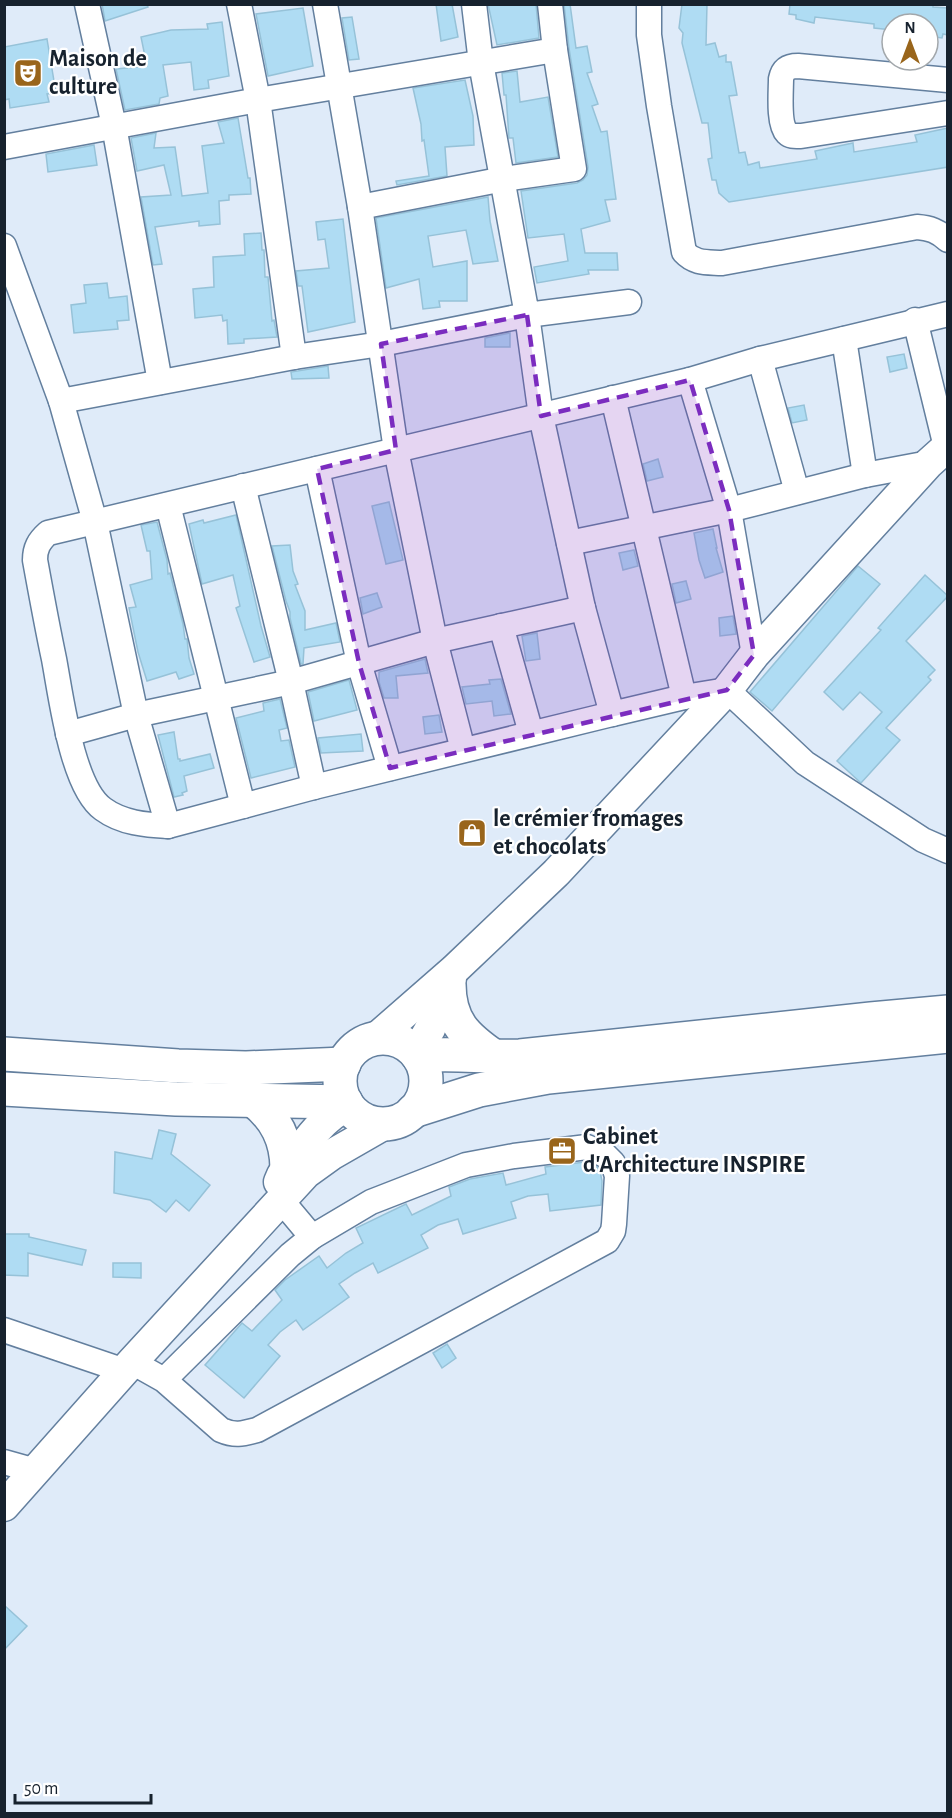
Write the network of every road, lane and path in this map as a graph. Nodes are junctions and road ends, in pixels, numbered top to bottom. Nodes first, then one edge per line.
1 (87, 4) edge
2 (239, 4) edge
3 (325, 4) edge
4 (474, 4) edge
5 (550, 4) edge
6 (649, 4) edge
7 (555, 50) junction
8 (481, 63) junction
9 (948, 80) edge
10 (339, 88) junction
11 (258, 100) junction
12 (948, 113) edge
13 (114, 126) junction
14 (4, 147) edge
15 (504, 179) junction
16 (360, 207) junction
17 (948, 240) edge
18 (4, 246) edge
19 (628, 302) dead end
20 (948, 314) edge
21 (527, 315) junction
22 (915, 320) junction
23 (844, 339) junction
24 (381, 344) junction
25 (294, 357) junction
26 (760, 359) junction
27 (690, 380) junction
28 (160, 382) junction
29 (613, 398) junction
30 (61, 401) junction
31 (540, 416) junction
32 (396, 450) junction
33 (941, 452) edge
34 (317, 469) junction
35 (865, 475) junction
36 (243, 486) junction
37 (797, 492) junction
38 (168, 505) junction
39 (729, 510) junction
40 (95, 522) junction
41 (642, 527) junction
42 (569, 543) junction
43 (583, 608) junction
44 (501, 626) junction
45 (435, 641) junction
46 (754, 655) junction
47 (359, 663) junction
48 (291, 682) junction
49 (727, 690) junction
50 (684, 697) junction
51 (216, 698) junction
52 (612, 714) junction
53 (136, 715) junction
54 (531, 733) junction
55 (68, 734) junction
56 (463, 750) junction
57 (390, 768) junction
58 (314, 787) junction
59 (243, 806) junction
60 (168, 826) junction
61 (948, 851) edge
62 (451, 977) junction
63 (948, 1012) edge
64 (948, 1036) edge
65 (375, 1039) junction
66 (4, 1054) edge
67 (417, 1055) junction
68 (495, 1057) junction
69 (344, 1064) junction
70 (4, 1089) edge
71 (253, 1100) junction
72 (347, 1103) junction
73 (399, 1117) junction
74 (284, 1184) junction
75 (312, 1237) junction
76 (4, 1330) edge
77 (129, 1366) junction
78 (164, 1380) junction
79 (4, 1462) edge
80 (36, 1471) junction
81 (4, 1506) edge

1 - 13 street
2 - 11 street
3 - 10 street
4 - 8 street
5 - 7 street
6 - 17 street
7 - 8 street
7 - 15 street
8 - 10 street
8 - 15 street
9 - 12 street
10 - 11 street
10 - 16 street
11 - 13 street
11 - 25 street
13 - 14 street
13 - 28 street
15 - 16 street
15 - 21 street
16 - 24 street
18 - 30 street
19 - 21 street
20 - 22 street
21 - 24 street
21 - 31 street
22 - 23 street
22 - 33 street
23 - 26 street
23 - 35 street
24 - 25 street
24 - 32 street
25 - 28 street
26 - 27 street
26 - 37 street
27 - 29 street
27 - 39 street
28 - 30 street
29 - 31 street
29 - 41 street
30 - 40 street
31 - 32 street
31 - 42 street
32 - 34 street
32 - 45 street
33 - 35 street
33 - 46 main road
34 - 36 street
34 - 47 street
35 - 37 street
36 - 38 street
36 - 48 street
37 - 39 street
38 - 40 street
38 - 51 street
39 - 41 street
39 - 46 street
40 - 53 street
40 - 55 street
41 - 42 street
41 - 50 street
42 - 43 street
43 - 44 street
43 - 52 street
44 - 45 street
44 - 54 street
45 - 47 street
45 - 56 street
46 - 49 main road
47 - 48 street
47 - 57 street
48 - 51 street
48 - 58 street
49 - 50 street
49 - 61 street
49 - 62 main road
50 - 52 street
51 - 53 street
51 - 59 street
52 - 54 street
53 - 55 street
53 - 60 street
54 - 56 street
55 - 60 street
56 - 57 street
57 - 58 street
58 - 59 street
59 - 60 street
62 - 65 main road
62 - 67 main road
62 - 68 highway
63 - 68 highway
64 - 73 highway
65 - 67 highway
65 - 69 highway
66 - 69 highway
67 - 68 highway
67 - 73 highway
69 - 72 highway
70 - 71 highway
71 - 72 highway
71 - 74 highway
72 - 73 highway
72 - 74 main road
73 - 74 main road
74 - 75 street
74 - 77 main road
75 - 78 street
75 - 78 street
76 - 77 street
77 - 78 street
77 - 80 main road
79 - 80 street
80 - 81 main road

